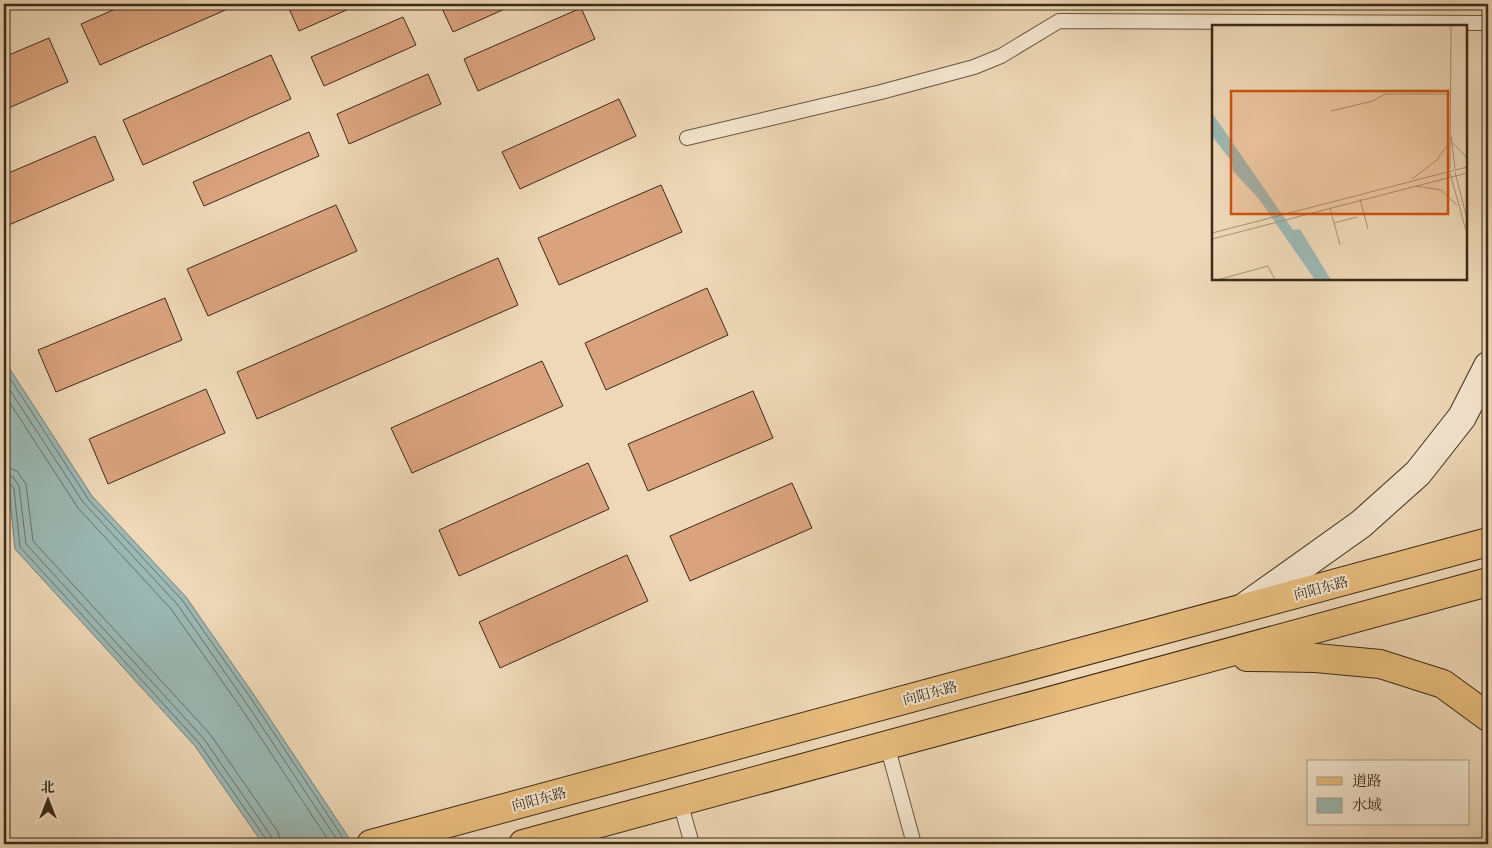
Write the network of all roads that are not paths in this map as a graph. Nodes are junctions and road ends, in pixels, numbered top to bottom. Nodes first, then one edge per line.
1 (1488, 23) edge
2 (687, 138) dead end
3 (1488, 366) edge
4 (1488, 542) edge
5 (1488, 582) edge
6 (1242, 609) junction
7 (1211, 657) junction
8 (1488, 717) edge
9 (887, 745) junction
10 (680, 802) junction
11 (371, 844) edge
12 (523, 844) edge
13 (692, 844) edge
14 (914, 844) edge

1 - 2 lane
3 - 6 street
4 - 6 main road, 向阳东路
5 - 7 main road
6 - 11 main road, 向阳东路
7 - 8 main road
7 - 9 main road
9 - 10 main road
9 - 14 lane
10 - 12 main road
10 - 13 lane

